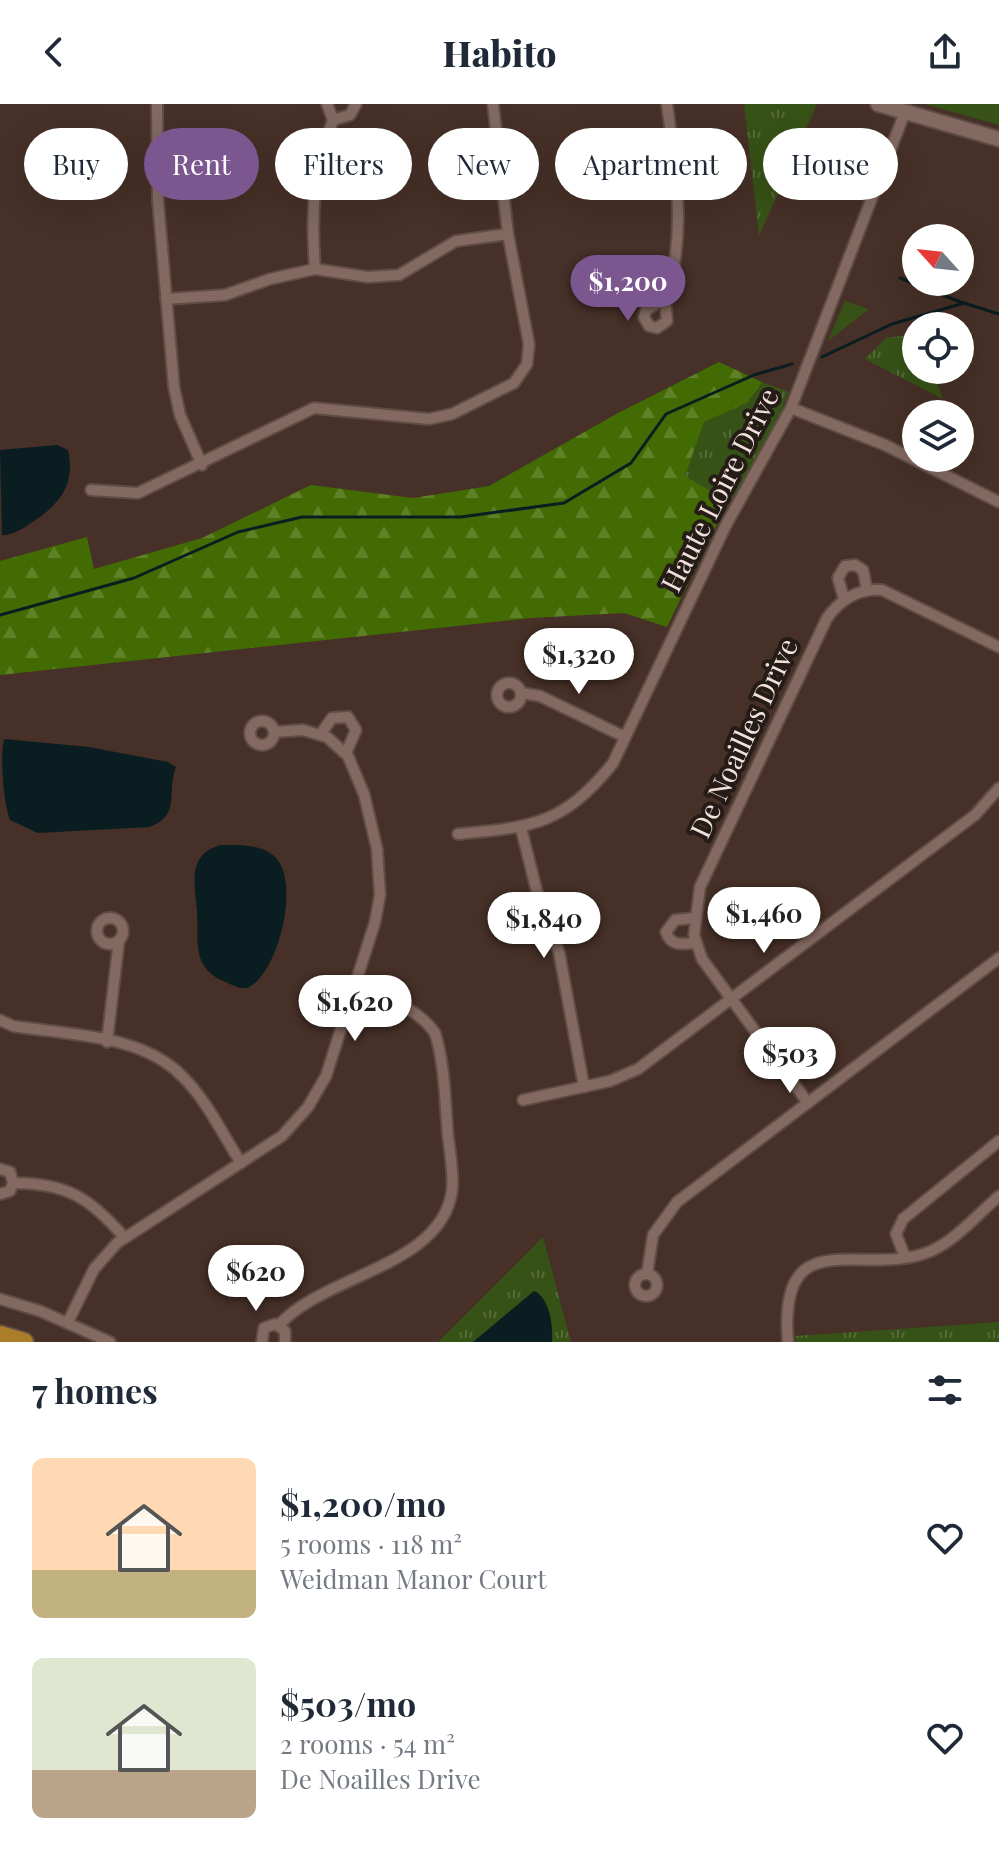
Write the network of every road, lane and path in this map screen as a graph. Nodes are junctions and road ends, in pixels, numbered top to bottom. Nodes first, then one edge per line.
1 (157, 104) edge
2 (327, 104) edge
3 (356, 104) edge
4 (493, 104) edge
5 (667, 104) edge
6 (878, 104) edge
7 (905, 112) junction
8 (333, 120) junction
9 (999, 139) edge
10 (508, 234) junction
11 (315, 269) junction
12 (166, 299) junction
13 (665, 299) dead end
14 (791, 408) junction
15 (202, 465) junction
16 (91, 490) dead end
17 (999, 502) edge
18 (863, 591) junction
19 (844, 599) junction
20 (999, 647) edge
21 (521, 693) dead end
22 (274, 732) dead end
23 (320, 735) junction
24 (625, 737) junction
25 (346, 753) junction
26 (999, 788) edge
27 (521, 828) junction
28 (458, 834) dead end
29 (694, 918) junction
30 (119, 940) dead end
31 (696, 943) junction
32 (999, 958) edge
33 (355, 988) junction
34 (731, 1002) junction
35 (0, 1020) edge
36 (107, 1042) junction
37 (584, 1087) junction
38 (523, 1100) dead end
39 (808, 1103) junction
40 (999, 1141) edge
41 (241, 1163) junction
42 (0, 1169) edge
43 (13, 1183) junction
44 (0, 1194) edge
45 (999, 1196) edge
46 (124, 1237) junction
47 (905, 1257) junction
48 (647, 1274) dead end
49 (0, 1299) edge
50 (68, 1322) junction
51 (279, 1325) junction
52 (0, 1335) edge
53 (24, 1342) edge
54 (110, 1342) edge
55 (262, 1342) edge
56 (285, 1342) edge
57 (788, 1342) edge

1 - 12 street
2 - 8 street
3 - 8 street
4 - 10 street
5 - 13 street
6 - 7 street
7 - 9 street
7 - 14 street, Haute Loire Drive
8 - 11 street
10 - 11 street
10 - 15 street
11 - 12 street
12 - 15 street
14 - 17 street
14 - 24 street, Haute Loire Drive
15 - 16 street
18 - 19 street, De Noailles Drive
18 - 19 street
18 - 20 street
19 - 29 street, De Noailles Drive
21 - 24 street
22 - 23 street
23 - 25 street
23 - 25 street
24 - 27 street, Haute Loire Drive
25 - 33 street
26 - 34 street
27 - 28 street, Haute Loire Drive
27 - 37 street
29 - 31 street, De Noailles Drive
29 - 31 street
30 - 36 street
31 - 34 street, De Noailles Drive
32 - 39 street
33 - 41 street
33 - 51 street
34 - 37 street
34 - 39 street, De Noailles Drive
35 - 36 street
36 - 41 street
37 - 38 street
39 - 48 street
40 - 47 street
41 - 46 street
42 - 43 street
43 - 44 street
43 - 46 street
45 - 47 street
46 - 50 street
47 - 57 street
49 - 50 street
50 - 54 street
51 - 55 street
51 - 56 street
52 - 53 highway

